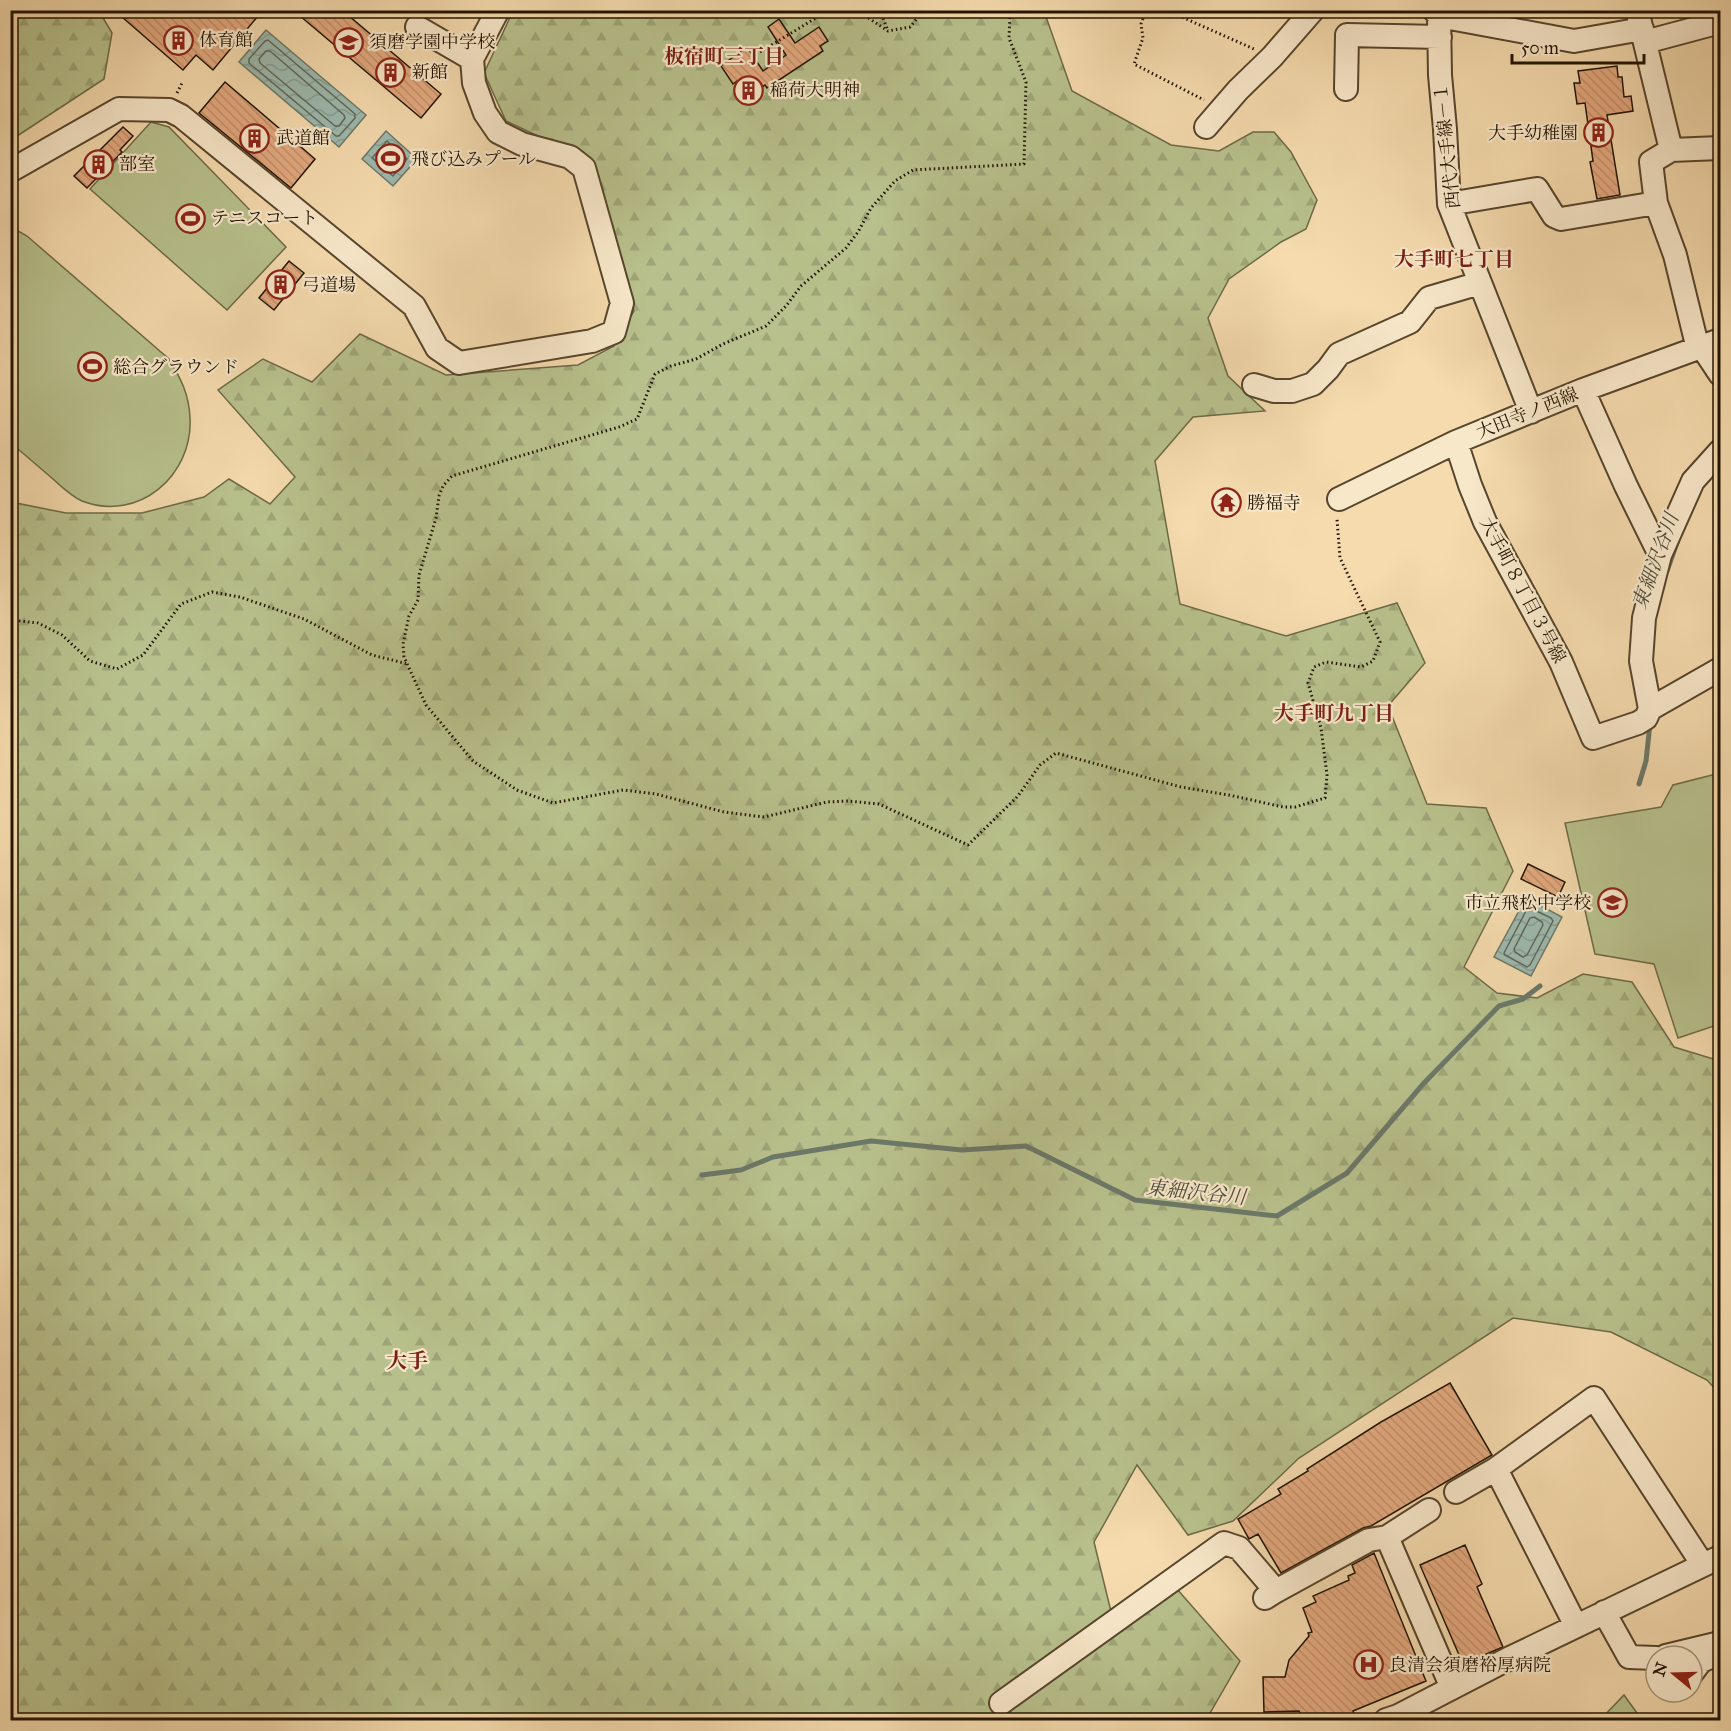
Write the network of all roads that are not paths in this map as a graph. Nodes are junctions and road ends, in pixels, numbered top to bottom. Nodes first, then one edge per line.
1 (498, 10) edge
2 (1313, 10) edge
3 (1438, 21) edge
4 (1720, 22) edge
5 (417, 27) dead end
6 (1642, 27) edge
7 (472, 59) junction
8 (1346, 89) dead end
9 (1206, 127) dead end
10 (1720, 148) edge
11 (1671, 150) junction
12 (10, 171) edge
13 (1656, 203) junction
14 (1449, 204) junction
15 (1480, 283) junction
16 (1707, 345) edge
17 (1720, 374) edge
18 (1254, 385) dead end
19 (1583, 390) junction
20 (1531, 412) junction
21 (1456, 442) junction
22 (1720, 451) edge
23 (1339, 499) road end
24 (1660, 555) junction
25 (1720, 669) edge
26 (1657, 705) junction
27 (1496, 1468) junction
28 (1456, 1492) dead end
29 (1429, 1510) dead end
30 (1387, 1537) junction
31 (1712, 1561) edge
32 (1604, 1612) junction
33 (1576, 1626) junction
34 (1720, 1643) edge
35 (1704, 1647) edge
36 (1720, 1653) edge
37 (1644, 1658) edge
38 (1704, 1660) edge
39 (1452, 1688) junction
40 (1001, 1702) dead end
41 (1386, 1720) edge

1 - 7 street
2 - 9 street
3 - 6 street
3 - 8 street
3 - 14 street, 西代大手線－１
4 - 6 street
5 - 7 street
6 - 11 street
7 - 12 street
10 - 11 street
11 - 13 street
13 - 14 street
13 - 16 street
14 - 15 street, 西代大手線－１
15 - 18 street
15 - 20 street, 西代大手線－１
16 - 17 street
16 - 19 street, 大田寺ノ西線
19 - 20 street, 大田寺ノ西線
19 - 24 street
20 - 21 street, 大田寺ノ西線
21 - 23 street, 大田寺ノ西線
21 - 26 street, 大手町８丁目３号線
22 - 24 street
24 - 26 street
25 - 26 street
27 - 28 street
27 - 31 street
27 - 33 street
29 - 30 street
30 - 39 street
30 - 40 street
31 - 32 street
32 - 33 street
32 - 37 street
33 - 39 street
34 - 35 street
36 - 38 street
39 - 41 street

